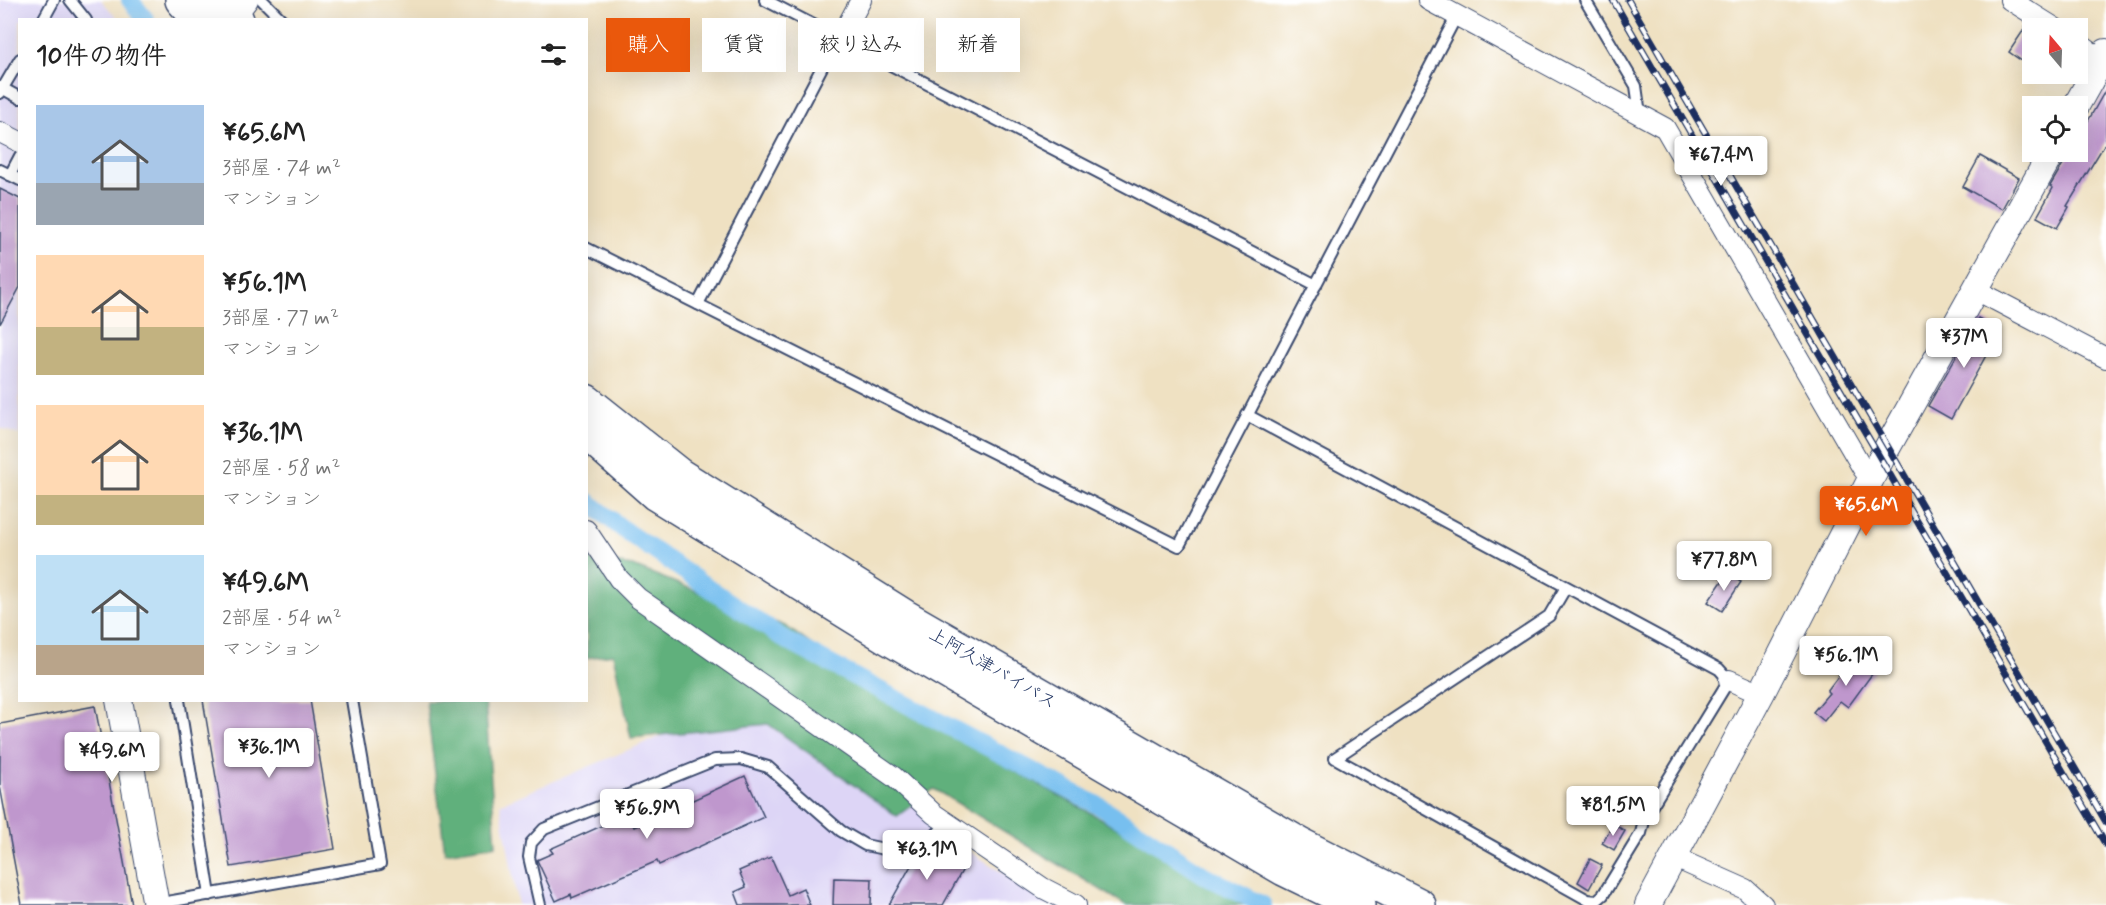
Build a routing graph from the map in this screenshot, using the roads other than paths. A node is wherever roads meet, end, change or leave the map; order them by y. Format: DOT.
graph roads {
  1 [pos="54,0"];
  2 [pos="70,0"];
  3 [pos="182,0"];
  4 [pos="765,0"];
  5 [pos="861,0"];
  6 [pos="1428,0"];
  7 [pos="1586,0"];
  8 [pos="2010,0"];
  9 [pos="239,9"];
  10 [pos="1457,15"];
  11 [pos="44,18"];
  12 [pos="84,18"];
  13 [pos="198,18"];
  14 [pos="274,18"];
  15 [pos="800,18"];
  16 [pos="851,18"];
  17 [pos="2039,18"];
  18 [pos="2088,48"];
  19 [pos="2104,56"];
  20 [pos="18,62"];
  21 [pos="819,72"];
  22 [pos="904,72"];
  23 [pos="1,90"];
  24 [pos="2082,96"];
  25 [pos="18,97"];
  26 [pos="1640,115"];
  27 [pos="0,132"];
  28 [pos="18,141"];
  29 [pos="18,160"];
  30 [pos="2046,162"];
  31 [pos="10,175"];
  32 [pos="588,249"];
  33 [pos="1316,285"];
  34 [pos="1976,290"];
  35 [pos="698,304"];
  36 [pos="2106,358"];
  37 [pos="588,403"];
  38 [pos="1247,415"];
  39 [pos="588,434"];
  40 [pos="1871,480"];
  41 [pos="588,533"];
  42 [pos="1566,587"];
  43 [pos="1729,680"];
  44 [pos="1761,694"];
  45 [pos="119,702"];
  46 [pos="179,702"];
  47 [pos="352,702"];
  48 [pos="948,823"];
  49 [pos="1673,857"];
  50 [pos="210,895"];
  51 [pos="156,905"];
  52 [pos="540,905"];
  53 [pos="1076,905"];
  54 [pos="1358,905"];
  55 [pos="1419,905"];
  56 [pos="1648,905"];
  57 [pos="1763,905"];
  1 -- 11 [label="lane"];
  2 -- 12 [label="lane"];
  3 -- 13 [label="highway"];
  4 -- 15 [label="lane"];
  5 -- 16 [label="street"];
  6 -- 10 [label="street"];
  7 -- 26 [label="lane"];
  8 -- 17 [label="street"];
  9 -- 14 [label="lane"];
  10 -- 26 [label="street"];
  10 -- 33 [label="lane"];
  18 -- 19 [label="street"];
  19 -- 24 [label="street"];
  20 -- 23 [label="lane"];
  21 -- 35 [label="lane"];
  22 -- 33 [label="lane"];
  23 -- 25 [label="lane"];
  26 -- 40 [label="street"];
  27 -- 28 [label="street"];
  29 -- 31 [label="lane"];
  30 -- 34 [label="street"];
  32 -- 35 [label="lane"];
  33 -- 38 [label="lane"];
  34 -- 36 [label="street"];
  34 -- 40 [label="street"];
  35 -- 38 [label="lane"];
  37 -- 55 [label="highway, 上阿久津バイパス"];
  38 -- 42 [label="lane"];
  39 -- 54 [label="highway, 上阿久津バイパス"];
  40 -- 44 [label="street"];
  41 -- 48 [label="street"];
  42 -- 43 [label="lane"];
  42 -- 43 [label="lane"];
  43 -- 44 [label="street"];
  44 -- 49 [label="street"];
  45 -- 51 [label="street"];
  46 -- 50 [label="lane"];
  47 -- 50 [label="lane"];
  48 -- 52 [label="lane"];
  48 -- 53 [label="street"];
  49 -- 56 [label="street"];
  49 -- 57 [label="street"];
  50 -- 51 [label="lane"];
}
